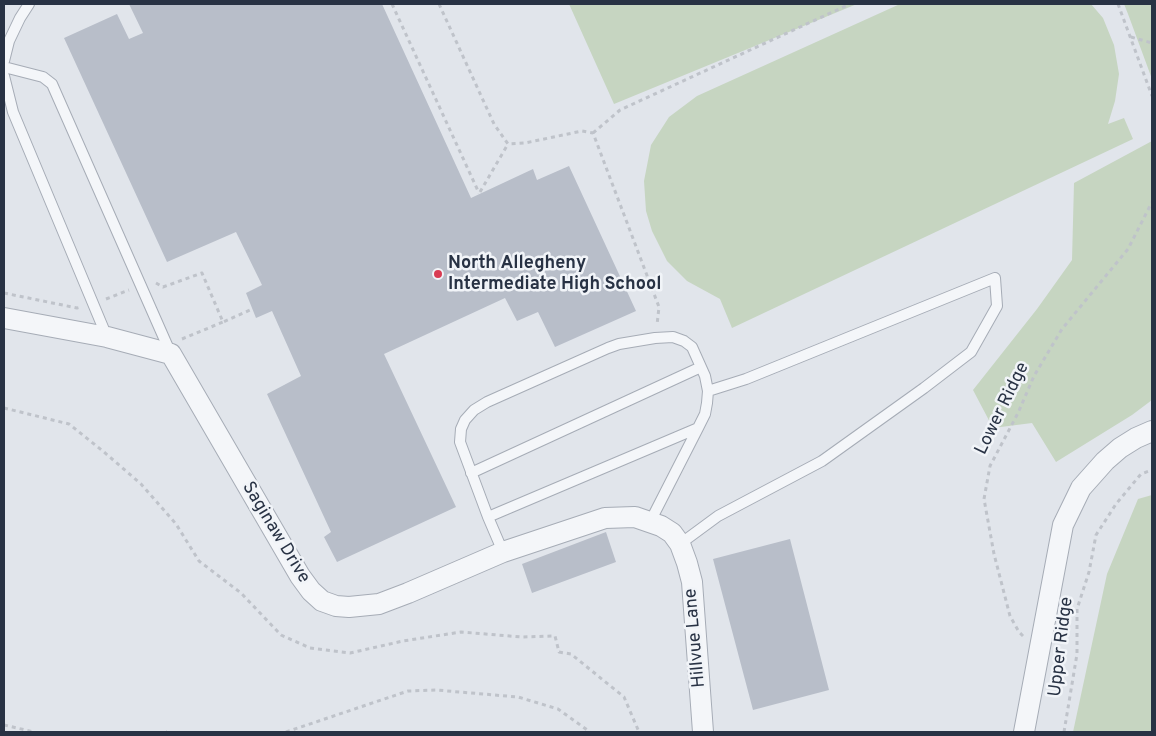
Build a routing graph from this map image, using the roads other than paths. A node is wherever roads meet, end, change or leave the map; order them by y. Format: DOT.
graph roads {
  1 [pos="29,4"];
  2 [pos="4,61"];
  3 [pos="4,67"];
  4 [pos="4,76"];
  5 [pos="4,318"];
  6 [pos="108,337"];
  7 [pos="169,349"];
  8 [pos="701,367"];
  9 [pos="708,391"];
  10 [pos="698,428"];
  11 [pos="1152,431"];
  12 [pos="471,473"];
  13 [pos="488,517"];
  14 [pos="650,522"];
  15 [pos="680,544"];
  16 [pos="504,552"];
  17 [pos="703,732"];
  18 [pos="1024,732"];
  1 -- 2 [label="lane"];
  3 -- 7 [label="lane"];
  4 -- 6 [label="lane"];
  5 -- 6 [label="street"];
  6 -- 7 [label="street"];
  7 -- 16 [label="street, Saginaw Drive"];
  8 -- 9 [label="lane"];
  8 -- 12 [label="lane"];
  8 -- 12 [label="lane"];
  9 -- 10 [label="lane"];
  9 -- 15 [label="lane"];
  10 -- 13 [label="lane"];
  10 -- 14 [label="lane"];
  11 -- 18 [label="street"];
  12 -- 13 [label="lane"];
  13 -- 16 [label="lane"];
  14 -- 15 [label="street, Saginaw Drive"];
  14 -- 16 [label="street, Saginaw Drive"];
  15 -- 17 [label="street, Hillvue Lane"];
}
